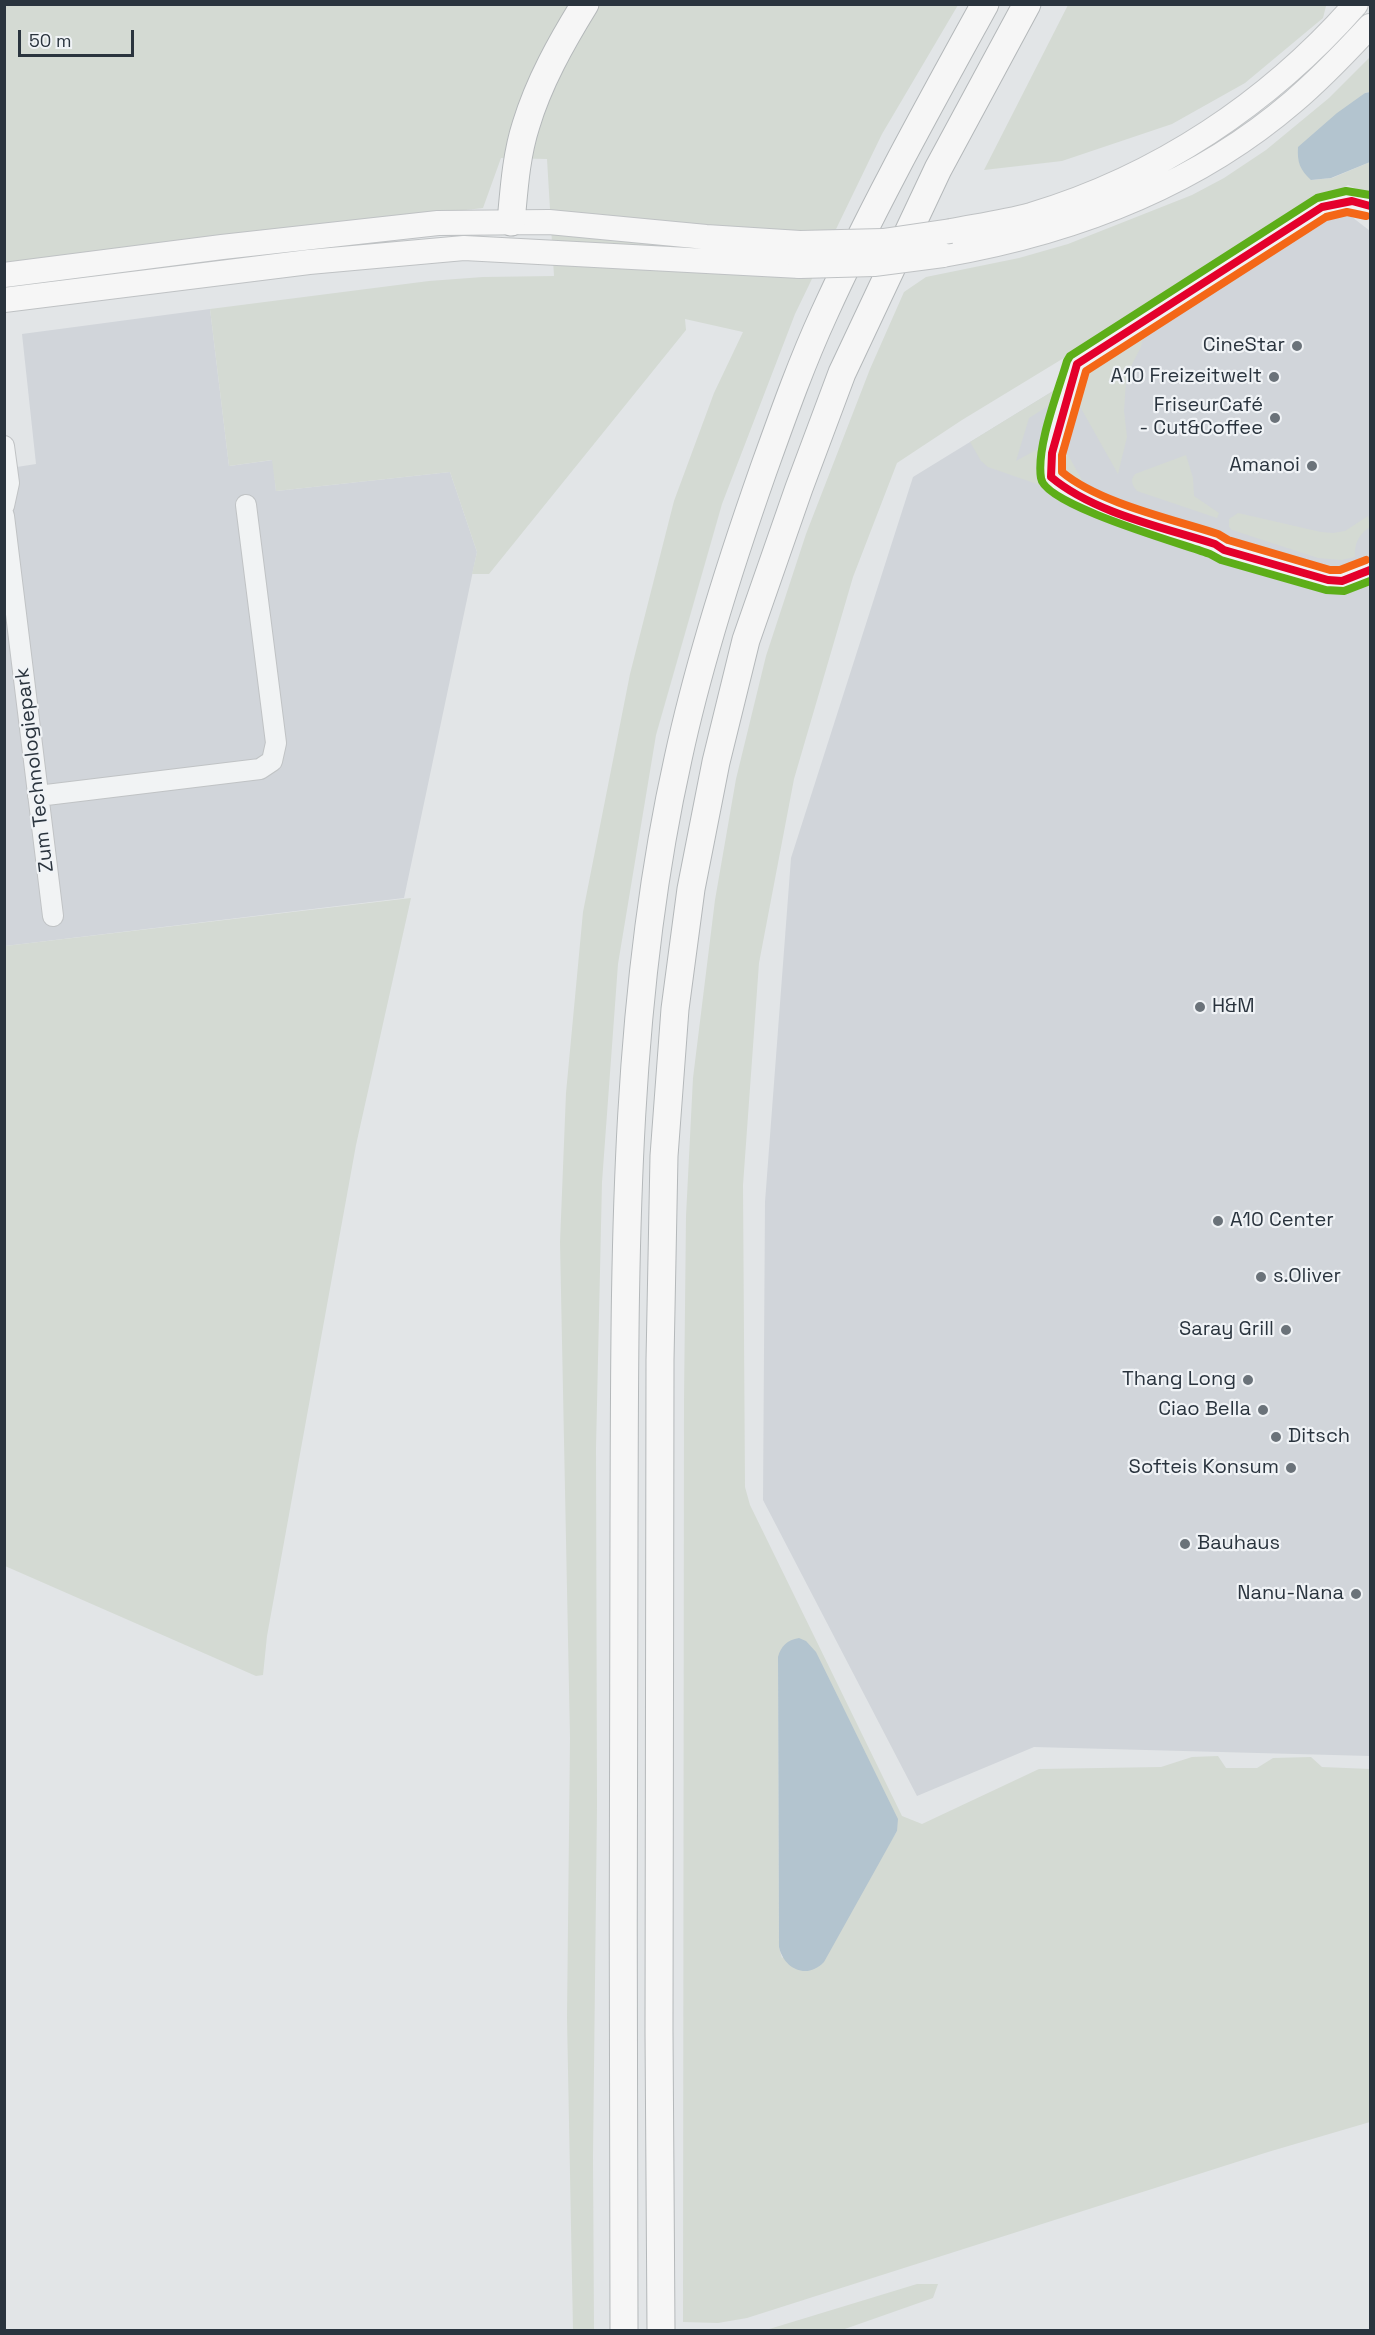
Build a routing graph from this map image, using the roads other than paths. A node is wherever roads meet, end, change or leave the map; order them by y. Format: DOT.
graph roads {
  1 [pos="585,4"];
  2 [pos="975,4"];
  3 [pos="985,4"];
  4 [pos="1027,4"];
  5 [pos="1356,4"];
  6 [pos="1371,26"];
  7 [pos="967,37"];
  8 [pos="1371,206"];
  9 [pos="511,222"];
  10 [pos="510,249"];
  11 [pos="800,255"];
  12 [pos="4,275"];
  13 [pos="4,300"];
  14 [pos="4,446"];
  15 [pos="246,505"];
  16 [pos="4,506"];
  17 [pos="4,516"];
  18 [pos="1371,570"];
  19 [pos="38,796"];
  20 [pos="53,916"];
  21 [pos="624,2331"];
  22 [pos="661,2331"];
  1 -- 9 [label="highway"];
  2 -- 7 [label="highway"];
  3 -- 7 [label="highway"];
  4 -- 22 [label="highway"];
  5 -- 11 [label="main road, bridge"];
  6 -- 11 [label="main road, bridge"];
  7 -- 21 [label="highway"];
  8 -- 18 [label="street"];
  9 -- 10 [label="main road"];
  9 -- 11 [label="main road"];
  9 -- 12 [label="main road"];
  10 -- 11 [label="main road"];
  10 -- 13 [label="main road"];
  14 -- 16 [label="street"];
  15 -- 19 [label="street"];
  17 -- 19 [label="street, Zum Technologiepark"];
  19 -- 20 [label="street, Zum Technologiepark"];
}
